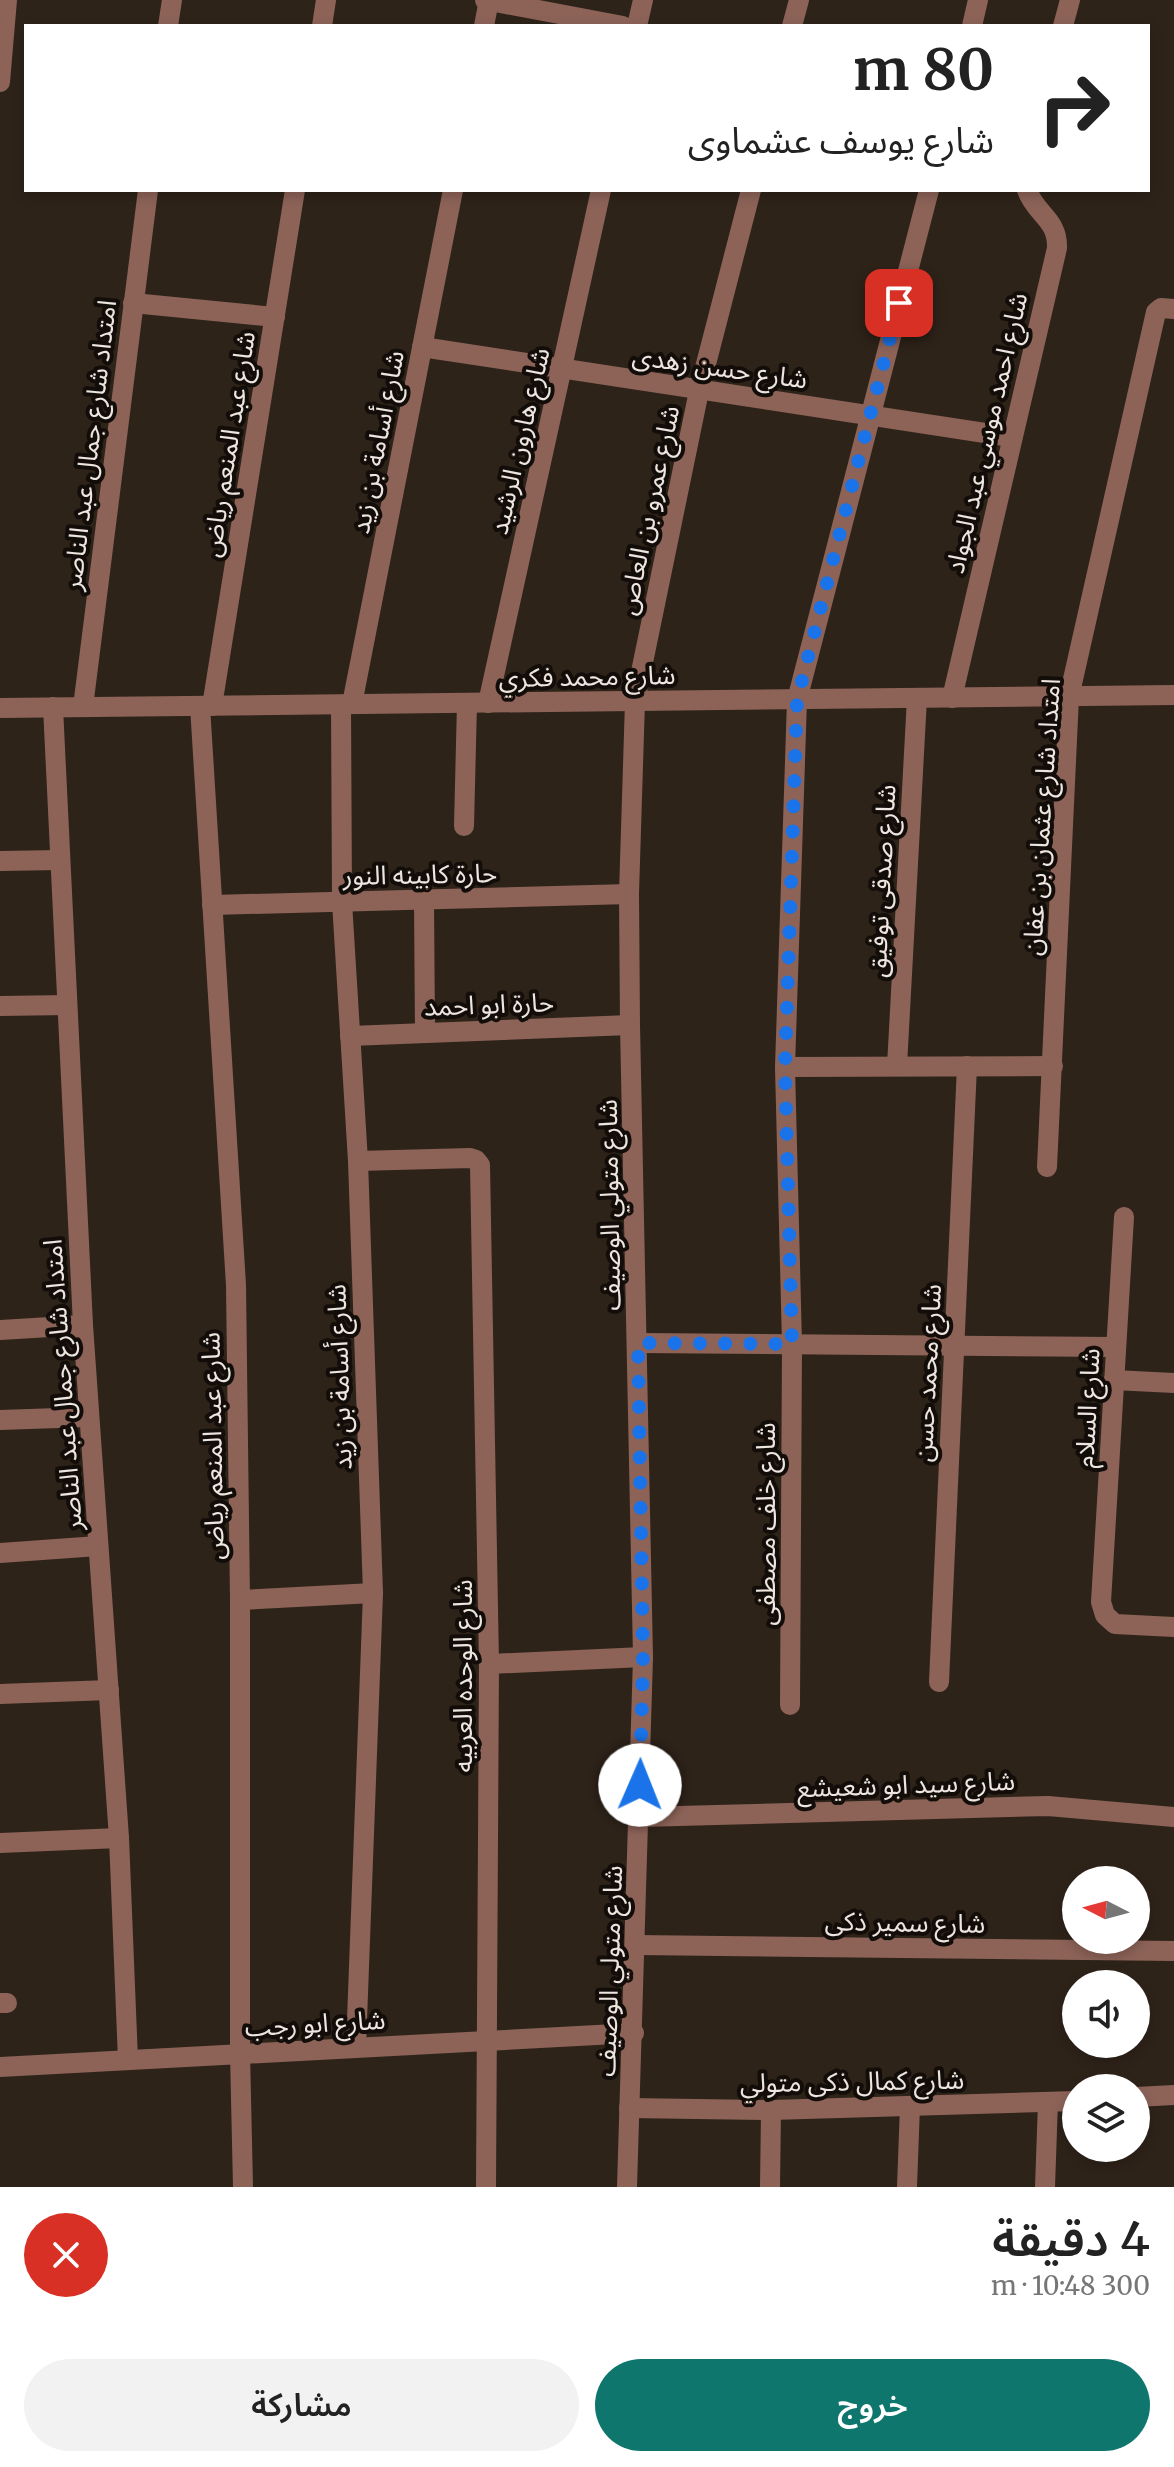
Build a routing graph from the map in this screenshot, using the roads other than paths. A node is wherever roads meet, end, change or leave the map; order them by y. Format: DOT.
graph roads {
  1 [pos="7,0"];
  2 [pos="172,0"];
  3 [pos="326,0"];
  4 [pos="488,0"];
  5 [pos="643,0"];
  6 [pos="799,0"];
  7 [pos="978,0"];
  8 [pos="1070,0"];
  9 [pos="168,24"];
  10 [pos="322,24"];
  11 [pos="484,24"];
  12 [pos="613,24"];
  13 [pos="637,24"];
  14 [pos="793,24"];
  15 [pos="972,24"];
  16 [pos="1064,24"];
  17 [pos="0,82"];
  18 [pos="148,192"];
  19 [pos="295,192"];
  20 [pos="453,192"];
  21 [pos="601,192"];
  22 [pos="750,192"];
  23 [pos="928,192"];
  24 [pos="1028,192"];
  25 [pos="133,303"];
  26 [pos="1174,306"];
  27 [pos="275,317"];
  28 [pos="422,347"];
  29 [pos="562,370"];
  30 [pos="699,391"];
  31 [pos="869,415"];
  32 [pos="1011,437"];
  33 [pos="1174,695"];
  34 [pos="1069,697"];
  35 [pos="917,698"];
  36 [pos="952,698"];
  37 [pos="797,700"];
  38 [pos="635,701"];
  39 [pos="478,703"];
  40 [pos="346,704"];
  41 [pos="206,706"];
  42 [pos="53,707"];
  43 [pos="83,707"];
  44 [pos="0,708"];
  45 [pos="464,826"];
  46 [pos="60,860"];
  47 [pos="0,861"];
  48 [pos="629,894"];
  49 [pos="424,900"];
  50 [pos="342,902"];
  51 [pos="212,905"];
  52 [pos="67,1005"];
  53 [pos="0,1006"];
  54 [pos="630,1025"];
  55 [pos="425,1033"];
  56 [pos="350,1036"];
  57 [pos="897,1066"];
  58 [pos="967,1066"];
  59 [pos="1053,1066"];
  60 [pos="785,1067"];
  61 [pos="358,1161"];
  62 [pos="1047,1167"];
  63 [pos="1124,1217"];
  64 [pos="83,1325"];
  65 [pos="0,1330"];
  66 [pos="638,1343"];
  67 [pos="792,1344"];
  68 [pos="954,1345"];
  69 [pos="1116,1347"];
  70 [pos="1114,1380"];
  71 [pos="1174,1383"];
  72 [pos="88,1417"];
  73 [pos="0,1420"];
  74 [pos="98,1546"];
  75 [pos="0,1553"];
  76 [pos="373,1593"];
  77 [pos="240,1600"];
  78 [pos="1174,1627"];
  79 [pos="643,1657"];
  80 [pos="489,1664"];
  81 [pos="939,1682"];
  82 [pos="109,1690"];
  83 [pos="0,1694"];
  84 [pos="790,1705"];
  85 [pos="640,1817"];
  86 [pos="1174,1817"];
  87 [pos="119,1838"];
  88 [pos="0,1843"];
  89 [pos="636,1945"];
  90 [pos="1174,1951"];
  91 [pos="634,2033"];
  92 [pos="488,2041"];
  93 [pos="356,2047"];
  94 [pos="240,2053"];
  95 [pos="128,2060"];
  96 [pos="0,2067"];
  97 [pos="1174,2095"];
  98 [pos="1150,2096"];
  99 [pos="1048,2102"];
  100 [pos="1062,2102"];
  101 [pos="910,2106"];
  102 [pos="629,2108"];
  103 [pos="771,2110"];
  104 [pos="243,2187"];
  105 [pos="486,2187"];
  106 [pos="627,2187"];
  107 [pos="770,2187"];
  108 [pos="907,2187"];
  109 [pos="1045,2187"];
  1 -- 17 [label="street"];
  2 -- 9 [label="street"];
  3 -- 10 [label="street"];
  4 -- 11 [label="street"];
  4 -- 12 [label="street"];
  5 -- 13 [label="street"];
  6 -- 14 [label="street"];
  7 -- 15 [label="street"];
  8 -- 16 [label="street"];
  18 -- 25 [label="street, امتداد شارع جمال عبد الناصر"];
  19 -- 27 [label="street, شارع عبد المنعم رياض"];
  20 -- 28 [label="street, شارع أسامة بن زيد"];
  21 -- 29 [label="street, شارع هارون الرشيد"];
  22 -- 30 [label="street, شارع عمرو بن العاص"];
  23 -- 31 [label="street, شارع خلف مصطفى"];
  24 -- 32 [label="street, شارع احمد موسي عبد الجواد"];
  25 -- 27 [label="street"];
  25 -- 43 [label="street, امتداد شارع جمال عبد الناصر"];
  26 -- 34 [label="street, امتداد شارع عثمان بن عفان"];
  27 -- 41 [label="street, شارع عبد المنعم رياض"];
  28 -- 29 [label="street, شارع حسن زهدى"];
  28 -- 40 [label="street, شارع أسامة بن زيد"];
  29 -- 30 [label="street, شارع حسن زهدى"];
  29 -- 39 [label="street, شارع هارون الرشيد"];
  30 -- 31 [label="street, شارع حسن زهدى"];
  30 -- 38 [label="street, شارع عمرو بن العاص"];
  31 -- 32 [label="street, شارع حسن زهدى"];
  31 -- 37 [label="street, شارع خلف مصطفى"];
  32 -- 36 [label="street, شارع احمد موسي عبد الجواد"];
  33 -- 34 [label="street, شارع محمد فكري"];
  34 -- 36 [label="street, شارع محمد فكري"];
  34 -- 59 [label="street, امتداد شارع عثمان بن عفان"];
  35 -- 36 [label="street, شارع محمد فكري"];
  35 -- 37 [label="street, شارع محمد فكري"];
  35 -- 57 [label="street, شارع صدقى توفيق"];
  37 -- 38 [label="street, شارع محمد فكري"];
  37 -- 60 [label="street, شارع خلف مصطفى"];
  38 -- 39 [label="street, شارع محمد فكري"];
  38 -- 48 [label="street, شارع متولي الوصيف"];
  39 -- 40 [label="street, شارع محمد فكري"];
  39 -- 45 [label="street, شارع هارون الرشيد"];
  40 -- 41 [label="street, شارع محمد فكري"];
  40 -- 50 [label="street, شارع أسامة بن زيد"];
  41 -- 43 [label="street, شارع محمد فكري"];
  41 -- 51 [label="street, شارع عبد المنعم رياض"];
  42 -- 43 [label="street, شارع محمد فكري"];
  42 -- 44 [label="street, شارع محمد فكري"];
  42 -- 46 [label="street, امتداد شارع جمال عبد الناصر"];
  46 -- 47 [label="street"];
  46 -- 52 [label="street, امتداد شارع جمال عبد الناصر"];
  48 -- 49 [label="street, حارة كابينه النور"];
  48 -- 54 [label="street, شارع متولي الوصيف"];
  49 -- 50 [label="street, حارة كابينه النور"];
  49 -- 55 [label="street"];
  50 -- 51 [label="street, حارة كابينه النور"];
  50 -- 56 [label="street, شارع أسامة بن زيد"];
  51 -- 77 [label="street, شارع عبد المنعم رياض"];
  52 -- 53 [label="street"];
  52 -- 64 [label="street, امتداد شارع جمال عبد الناصر"];
  54 -- 55 [label="street, حارة ابو احمد"];
  54 -- 66 [label="street, شارع متولي الوصيف"];
  55 -- 56 [label="street, حارة ابو احمد"];
  56 -- 61 [label="street, شارع أسامة بن زيد"];
  57 -- 58 [label="street"];
  57 -- 60 [label="street"];
  58 -- 59 [label="street"];
  58 -- 68 [label="street, شارع محمد حسن"];
  59 -- 62 [label="street, امتداد شارع عثمان بن عفان"];
  60 -- 67 [label="street, شارع خلف مصطفى"];
  61 -- 76 [label="street, شارع أسامة بن زيد"];
  61 -- 80 [label="street, شارع الوحده العربيه"];
  63 -- 69 [label="street, شارع السلام"];
  64 -- 65 [label="street"];
  64 -- 72 [label="street, امتداد شارع جمال عبد الناصر"];
  66 -- 67 [label="street"];
  66 -- 79 [label="street, شارع متولي الوصيف"];
  67 -- 68 [label="street"];
  67 -- 84 [label="street, شارع خلف مصطفى"];
  68 -- 69 [label="street"];
  68 -- 81 [label="street, شارع محمد حسن"];
  69 -- 70 [label="street, شارع السلام"];
  70 -- 71 [label="street"];
  70 -- 78 [label="street, شارع السلام"];
  72 -- 73 [label="street"];
  72 -- 74 [label="street, امتداد شارع جمال عبد الناصر"];
  74 -- 75 [label="street"];
  74 -- 82 [label="street, امتداد شارع جمال عبد الناصر"];
  76 -- 77 [label="street"];
  76 -- 93 [label="street, شارع أسامة بن زيد"];
  77 -- 94 [label="street, شارع عبد المنعم رياض"];
  79 -- 80 [label="street"];
  79 -- 85 [label="street, شارع متولي الوصيف"];
  80 -- 92 [label="street, شارع الوحده العربيه"];
  82 -- 83 [label="street"];
  82 -- 87 [label="street, امتداد شارع جمال عبد الناصر"];
  85 -- 86 [label="street, شارع سيد ابو شعيشع"];
  85 -- 89 [label="street, شارع متولي الوصيف"];
  87 -- 88 [label="street"];
  87 -- 95 [label="street, امتداد شارع جمال عبد الناصر"];
  89 -- 90 [label="street, شارع سمير ذكى"];
  89 -- 91 [label="street, شارع متولي الوصيف"];
  91 -- 92 [label="street, شارع ابو رجب"];
  91 -- 102 [label="street, شارع متولي الوصيف"];
  92 -- 93 [label="street, شارع ابو رجب"];
  92 -- 105 [label="street, شارع الوحده العربيه"];
  93 -- 94 [label="street, شارع ابو رجب"];
  94 -- 95 [label="street, شارع ابو رجب"];
  94 -- 104 [label="street, شارع عبد المنعم رياض"];
  95 -- 96 [label="street, شارع ابو رجب"];
  97 -- 98 [label="street"];
  99 -- 100 [label="street, شارع كمال ذكى متولي"];
  99 -- 101 [label="street, شارع كمال ذكى متولي"];
  99 -- 109 [label="street"];
  101 -- 103 [label="street, شارع كمال ذكى متولي"];
  101 -- 108 [label="street"];
  102 -- 103 [label="street, شارع كمال ذكى متولي"];
  102 -- 106 [label="street, شارع متولي الوصيف"];
  103 -- 107 [label="street"];
}
